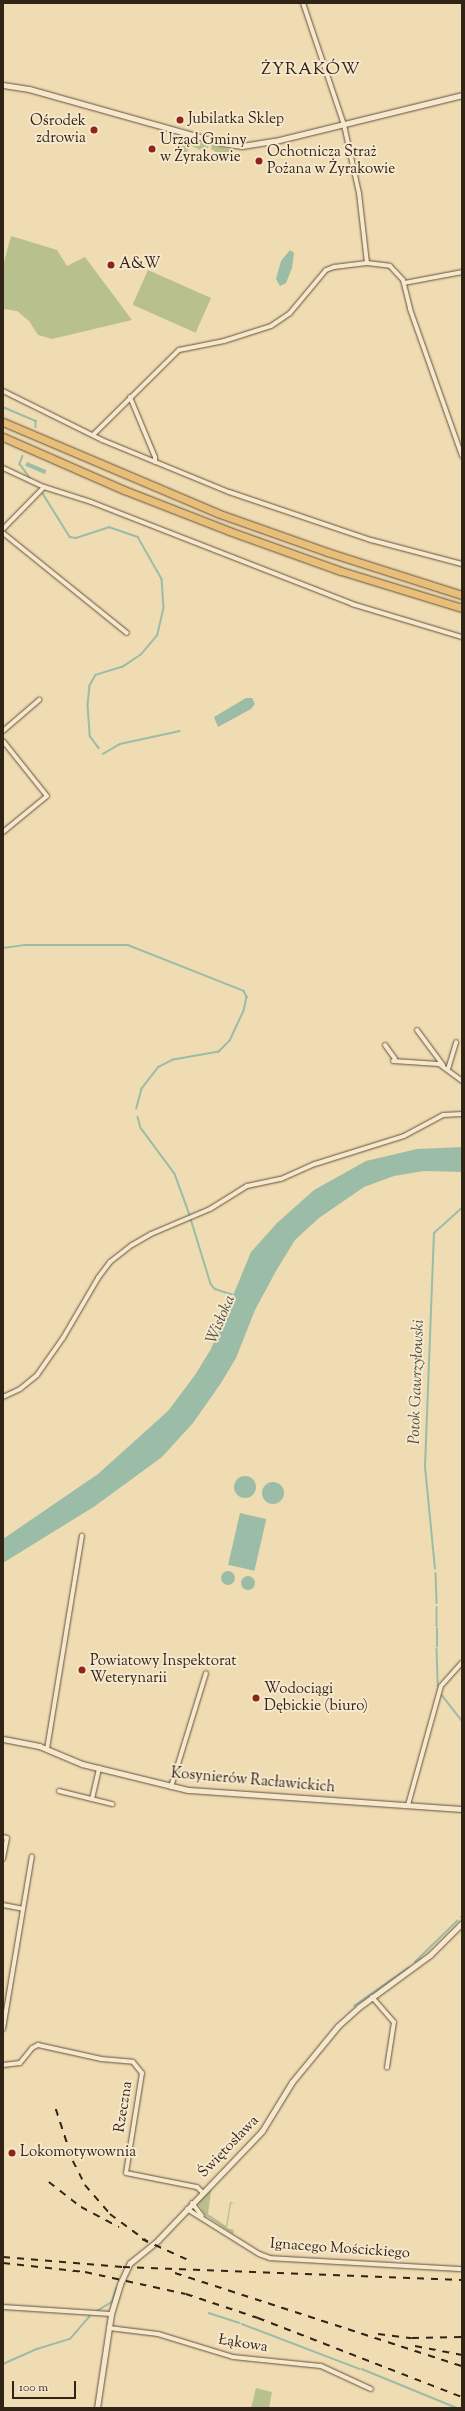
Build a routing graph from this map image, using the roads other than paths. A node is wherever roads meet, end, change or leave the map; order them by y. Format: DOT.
graph roads {
  1 [pos="303,3"];
  2 [pos="3,85"];
  3 [pos="462,95"];
  4 [pos="344,125"];
  5 [pos="367,263"];
  6 [pos="462,272"];
  7 [pos="404,283"];
  8 [pos="3,391"];
  9 [pos="130,397"];
  10 [pos="3,422"];
  11 [pos="93,435"];
  12 [pos="3,437"];
  13 [pos="462,456"];
  14 [pos="155,462"];
  15 [pos="3,468"];
  16 [pos="44,487"];
  17 [pos="3,530"];
  18 [pos="3,533"];
  19 [pos="462,564"];
  20 [pos="462,595"];
  21 [pos="462,608"];
  22 [pos="127,633"];
  23 [pos="462,637"];
  24 [pos="39,700"];
  25 [pos="3,731"];
  26 [pos="3,741"];
  27 [pos="3,832"];
  28 [pos="417,1030"];
  29 [pos="456,1042"];
  30 [pos="385,1046"];
  31 [pos="444,1066"];
  32 [pos="448,1069"];
  33 [pos="462,1081"];
  34 [pos="462,1114"];
  35 [pos="3,1397"];
  36 [pos="82,1536"];
  37 [pos="462,1663"];
  38 [pos="206,1673"];
  39 [pos="3,1739"];
  40 [pos="47,1749"];
  41 [pos="99,1768"];
  42 [pos="171,1787"];
  43 [pos="59,1792"];
  44 [pos="92,1799"];
  45 [pos="112,1804"];
  46 [pos="408,1806"];
  47 [pos="462,1809"];
  48 [pos="3,1837"];
  49 [pos="32,1856"];
  50 [pos="3,1859"];
  51 [pos="3,1905"];
  52 [pos="23,1909"];
  53 [pos="462,1923"];
  54 [pos="372,1997"];
  55 [pos="3,2029"];
  56 [pos="3,2065"];
  57 [pos="387,2067"];
  58 [pos="202,2192"];
  59 [pos="192,2203"];
  60 [pos="187,2208"];
  61 [pos="203,2218"];
  62 [pos="462,2269"];
  63 [pos="3,2307"];
  64 [pos="111,2314"];
  65 [pos="109,2328"];
  66 [pos="371,2389"];
  67 [pos="97,2408"];
  1 -- 4 [label="street"];
  2 -- 4 [label="street"];
  3 -- 4 [label="street"];
  4 -- 5 [label="street"];
  5 -- 7 [label="street"];
  5 -- 9 [label="street"];
  6 -- 7 [label="street"];
  7 -- 13 [label="street"];
  8 -- 11 [label="street"];
  9 -- 11 [label="street"];
  9 -- 14 [label="street"];
  10 -- 20 [label="highway"];
  11 -- 14 [label="street"];
  12 -- 21 [label="highway"];
  14 -- 19 [label="street"];
  15 -- 16 [label="street"];
  16 -- 17 [label="street"];
  16 -- 23 [label="street"];
  18 -- 22 [label="street"];
  24 -- 25 [label="street"];
  26 -- 27 [label="street"];
  28 -- 31 [label="street"];
  29 -- 32 [label="street"];
  30 -- 31 [label="street"];
  31 -- 32 [label="street"];
  32 -- 33 [label="street"];
  34 -- 35 [label="street"];
  36 -- 40 [label="street"];
  37 -- 46 [label="street"];
  38 -- 42 [label="street"];
  39 -- 40 [label="street, Kosynierów Racławickich"];
  40 -- 41 [label="street, Kosynierów Racławickich"];
  41 -- 42 [label="street, Kosynierów Racławickich"];
  41 -- 44 [label="street"];
  42 -- 46 [label="street, Kosynierów Racławickich"];
  43 -- 44 [label="street"];
  44 -- 45 [label="street"];
  46 -- 47 [label="street, Kosynierów Racławickich"];
  48 -- 50 [label="street"];
  49 -- 52 [label="street"];
  51 -- 52 [label="street"];
  52 -- 55 [label="street"];
  53 -- 54 [label="street, Świętosława"];
  54 -- 57 [label="street"];
  54 -- 58 [label="street, Świętosława"];
  56 -- 58 [label="street, Rzeczna"];
  58 -- 59 [label="street, Świętosława"];
  59 -- 60 [label="street, Świętosława"];
  59 -- 61 [label="street, Ignacego Mościckiego"];
  60 -- 61 [label="street, Ignacego Mościckiego"];
  60 -- 64 [label="street, Świętosława"];
  61 -- 62 [label="street, Ignacego Mościckiego"];
  63 -- 64 [label="street"];
  64 -- 65 [label="street, Świętosława"];
  65 -- 66 [label="street, Łąkowa"];
  65 -- 67 [label="street, Świętosława"];
}
